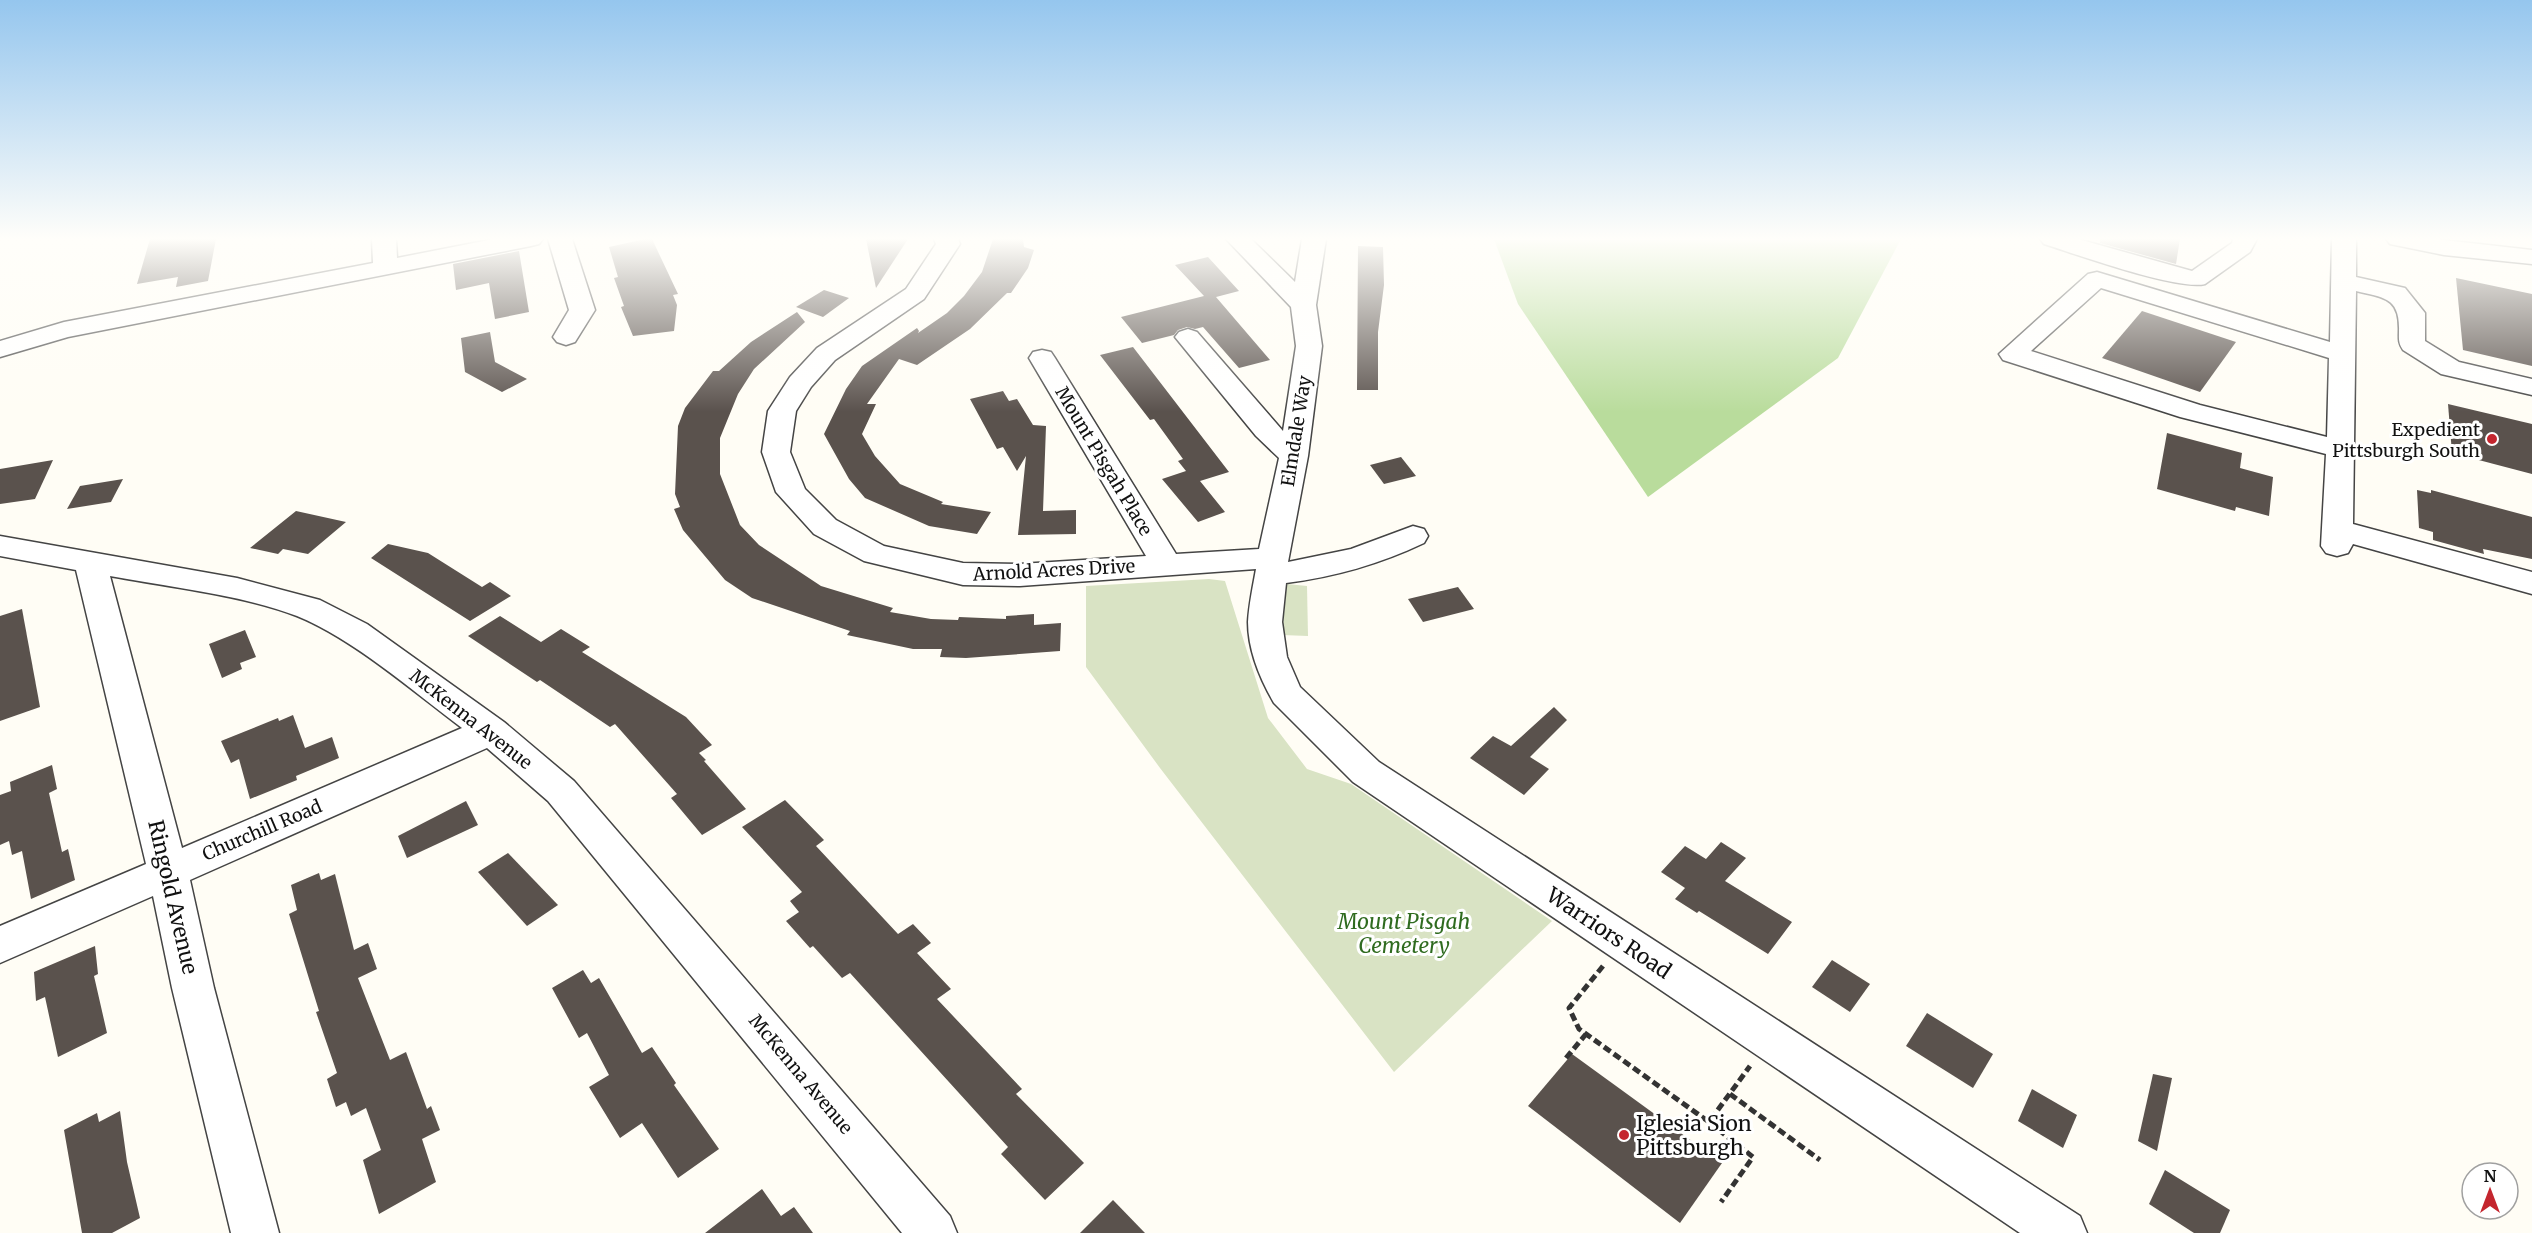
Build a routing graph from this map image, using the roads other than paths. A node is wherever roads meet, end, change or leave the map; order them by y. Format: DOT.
graph roads {
  1 [pos="234,297"];
  2 [pos="578,297"];
  3 [pos="911,297"];
  4 [pos="1295,297"];
  5 [pos="1304,297"];
  6 [pos="2077,297"];
  7 [pos="2155,297"];
  8 [pos="2342,297"];
  9 [pos="2399,297"];
  10 [pos="1303,305"];
  11 [pos="1188,337"];
  12 [pos="566,338"];
  13 [pos="0,349"];
  14 [pos="2343,354"];
  15 [pos="1042,358"];
  16 [pos="2532,387"];
  17 [pos="2341,448"];
  18 [pos="1294,456"];
  19 [pos="1413,536"];
  20 [pos="0,546"];
  21 [pos="90,561"];
  22 [pos="1166,564"];
  23 [pos="1272,566"];
  24 [pos="2532,583"];
  25 [pos="492,731"];
  26 [pos="168,871"];
  27 [pos="0,945"];
  28 [pos="255,1233"];
  29 [pos="933,1233"];
  30 [pos="2063,1233"];
  1 -- 13 [label="street"];
  2 -- 12 [label="street"];
  3 -- 22 [label="street, Arnold Acres Drive"];
  4 -- 10 [label="street"];
  5 -- 10 [label="street, Elmdale Way"];
  6 -- 17 [label="street"];
  7 -- 14 [label="street"];
  8 -- 14 [label="street"];
  9 -- 16 [label="street"];
  10 -- 18 [label="street, Elmdale Way"];
  11 -- 18 [label="street"];
  14 -- 17 [label="street"];
  15 -- 22 [label="street, Mount Pisgah Place"];
  17 -- 24 [label="street"];
  18 -- 23 [label="street, Elmdale Way"];
  19 -- 23 [label="street, Arnold Acres Drive"];
  20 -- 21 [label="street, McKenna Avenue"];
  21 -- 25 [label="street, McKenna Avenue"];
  21 -- 26 [label="street, Ringold Avenue"];
  22 -- 23 [label="street, Arnold Acres Drive"];
  23 -- 30 [label="street, Warriors Road"];
  25 -- 26 [label="street, Churchill Road"];
  25 -- 29 [label="street, McKenna Avenue"];
  26 -- 27 [label="street, Churchill Road"];
  26 -- 28 [label="street, Ringold Avenue"];
}
